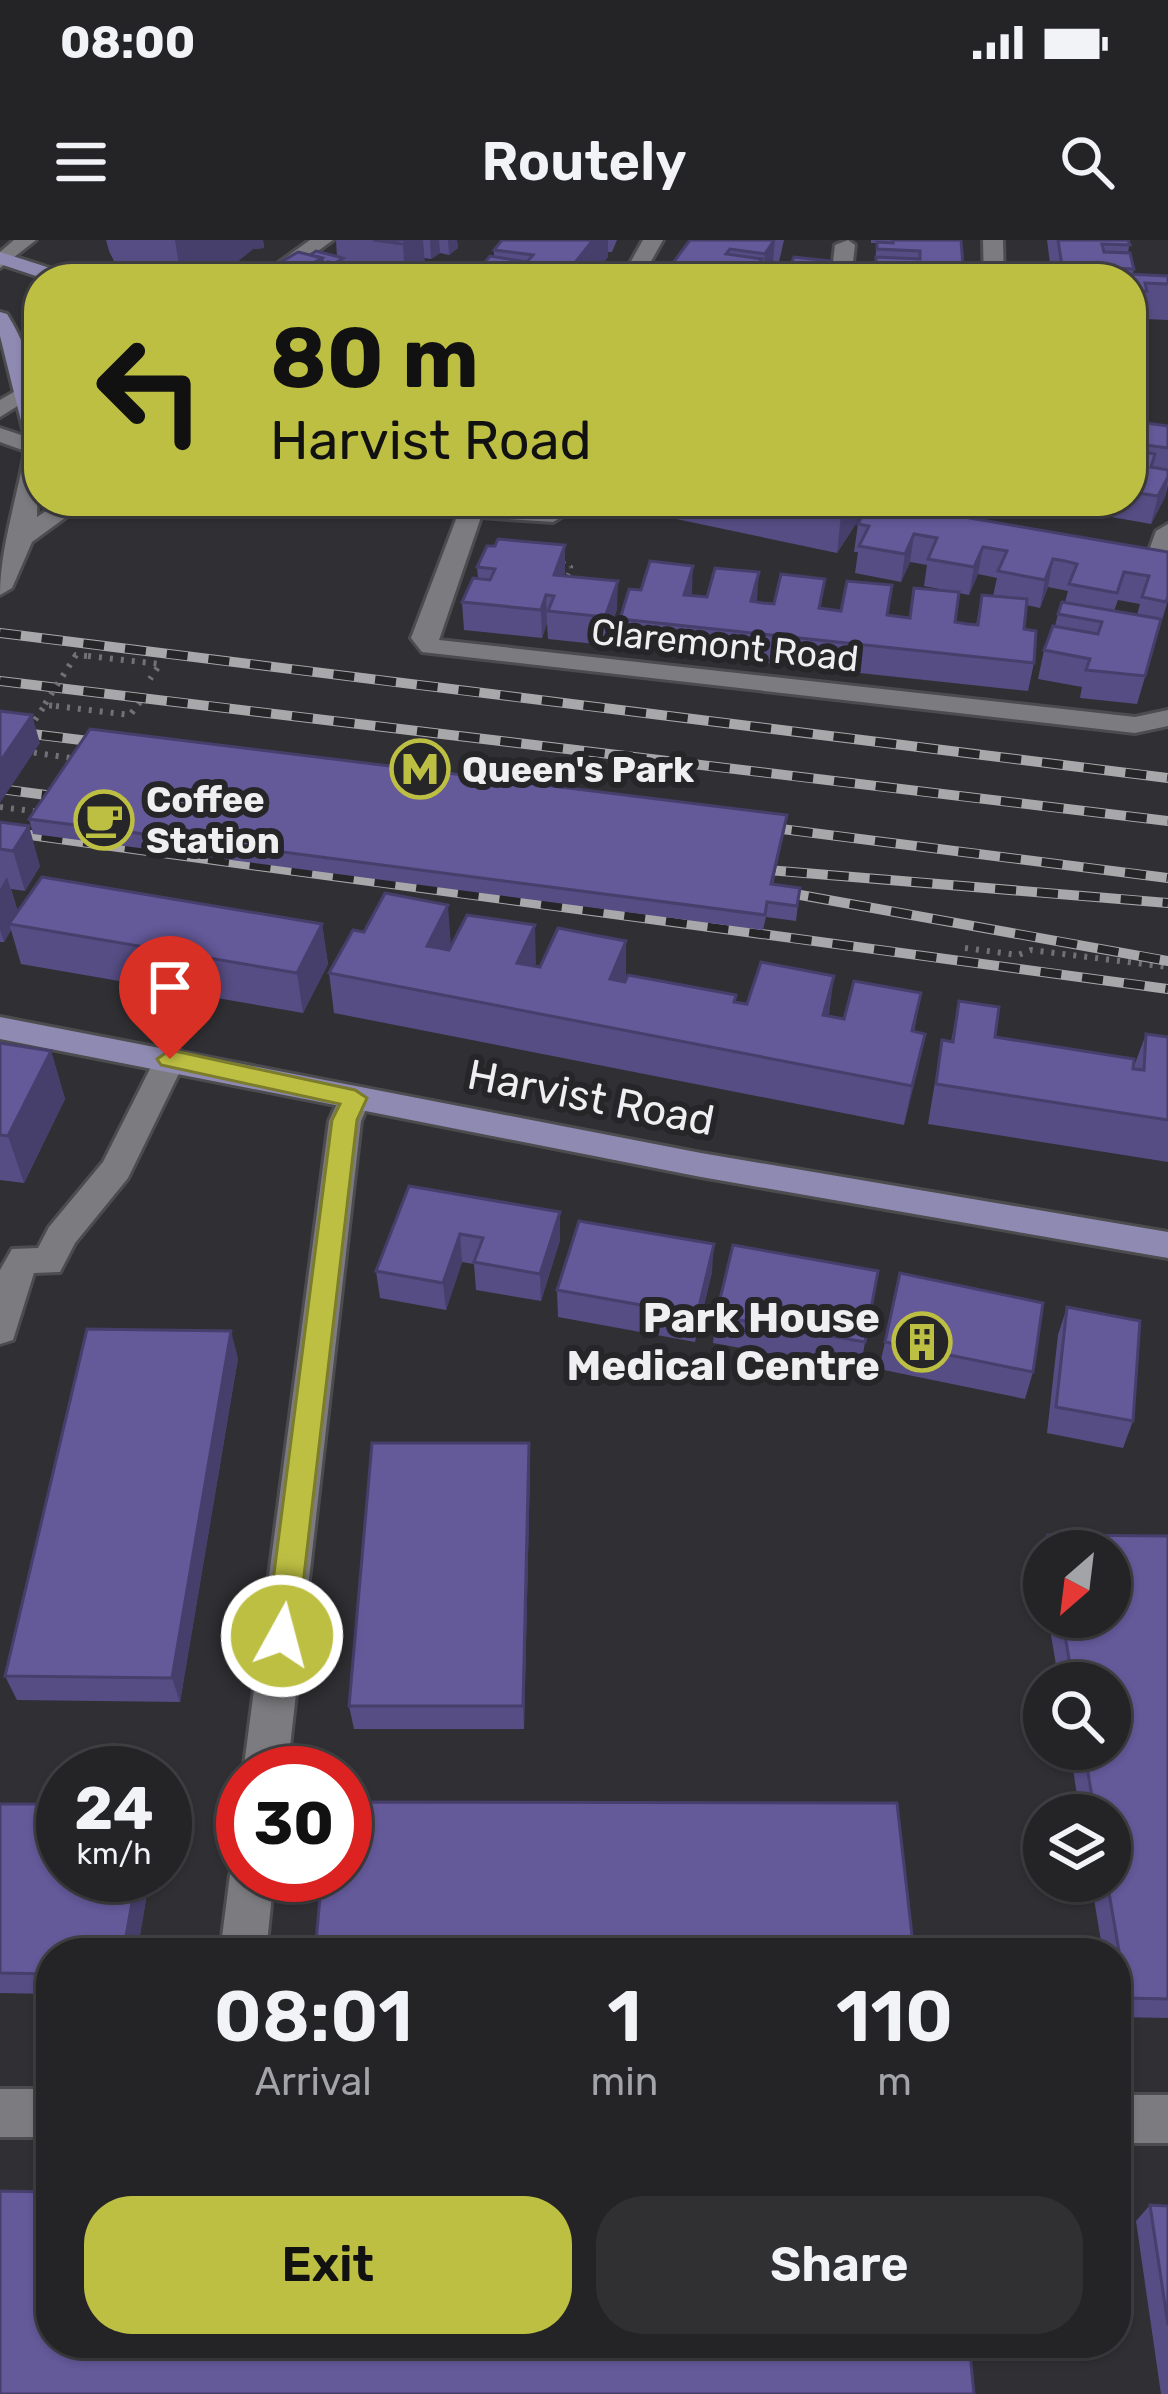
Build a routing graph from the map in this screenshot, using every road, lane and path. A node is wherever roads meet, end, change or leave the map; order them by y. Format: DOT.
graph roads {
  1 [pos="26,240"];
  2 [pos="323,240"];
  3 [pos="845,245"];
  4 [pos="1,259"];
  5 [pos="288,264"];
  6 [pos="843,264"];
  7 [pos="0,318"];
  8 [pos="24,392"];
  9 [pos="0,410"];
  10 [pos="26,516"];
  11 [pos="54,516"];
  12 [pos="470,516"];
  13 [pos="968,516"];
  14 [pos="987,521"];
  15 [pos="22,538"];
  16 [pos="0,588"];
  17 [pos="151,679"];
  18 [pos="140,701"];
  19 [pos="44,704"];
  20 [pos="1168,718"];
  21 [pos="71,758"];
  22 [pos="0,807"];
  23 [pos="41,812"];
  24 [pos="965,948"];
  25 [pos="1168,968"];
  26 [pos="0,1028"];
  27 [pos="170,1059"];
  28 [pos="355,1098"];
  29 [pos="1168,1245"];
  30 [pos="0,1330"];
  31 [pos="268,1746"];
  32 [pos="249,1902"];
  33 [pos="245,1938"];
  34 [pos="0,2113"];
  35 [pos="36,2113"];
  36 [pos="1131,2119"];
  37 [pos="1168,2119"];
  1 -- 4 [label="street"];
  2 -- 5 [label="street"];
  3 -- 6 [label="street"];
  7 -- 8 [label="main road"];
  8 -- 9 [label="street"];
  10 -- 15 [label="street"];
  11 -- 15 [label="street"];
  12 -- 20 [label="street, Claremont Road"];
  13 -- 14 [label="main road"];
  15 -- 16 [label="street"];
  17 -- 19 [label="path, bridge"];
  18 -- 19 [label="path"];
  19 -- 21 [label="path, bridge"];
  22 -- 23 [label="path"];
  24 -- 25 [label="path"];
  26 -- 27 [label="main road, Harvist Road"];
  27 -- 28 [label="main road, Harvist Road"];
  27 -- 30 [label="street"];
  28 -- 29 [label="main road, Harvist Road"];
  28 -- 31 [label="street"];
  32 -- 33 [label="street"];
  34 -- 35 [label="street"];
  36 -- 37 [label="street"];
}
